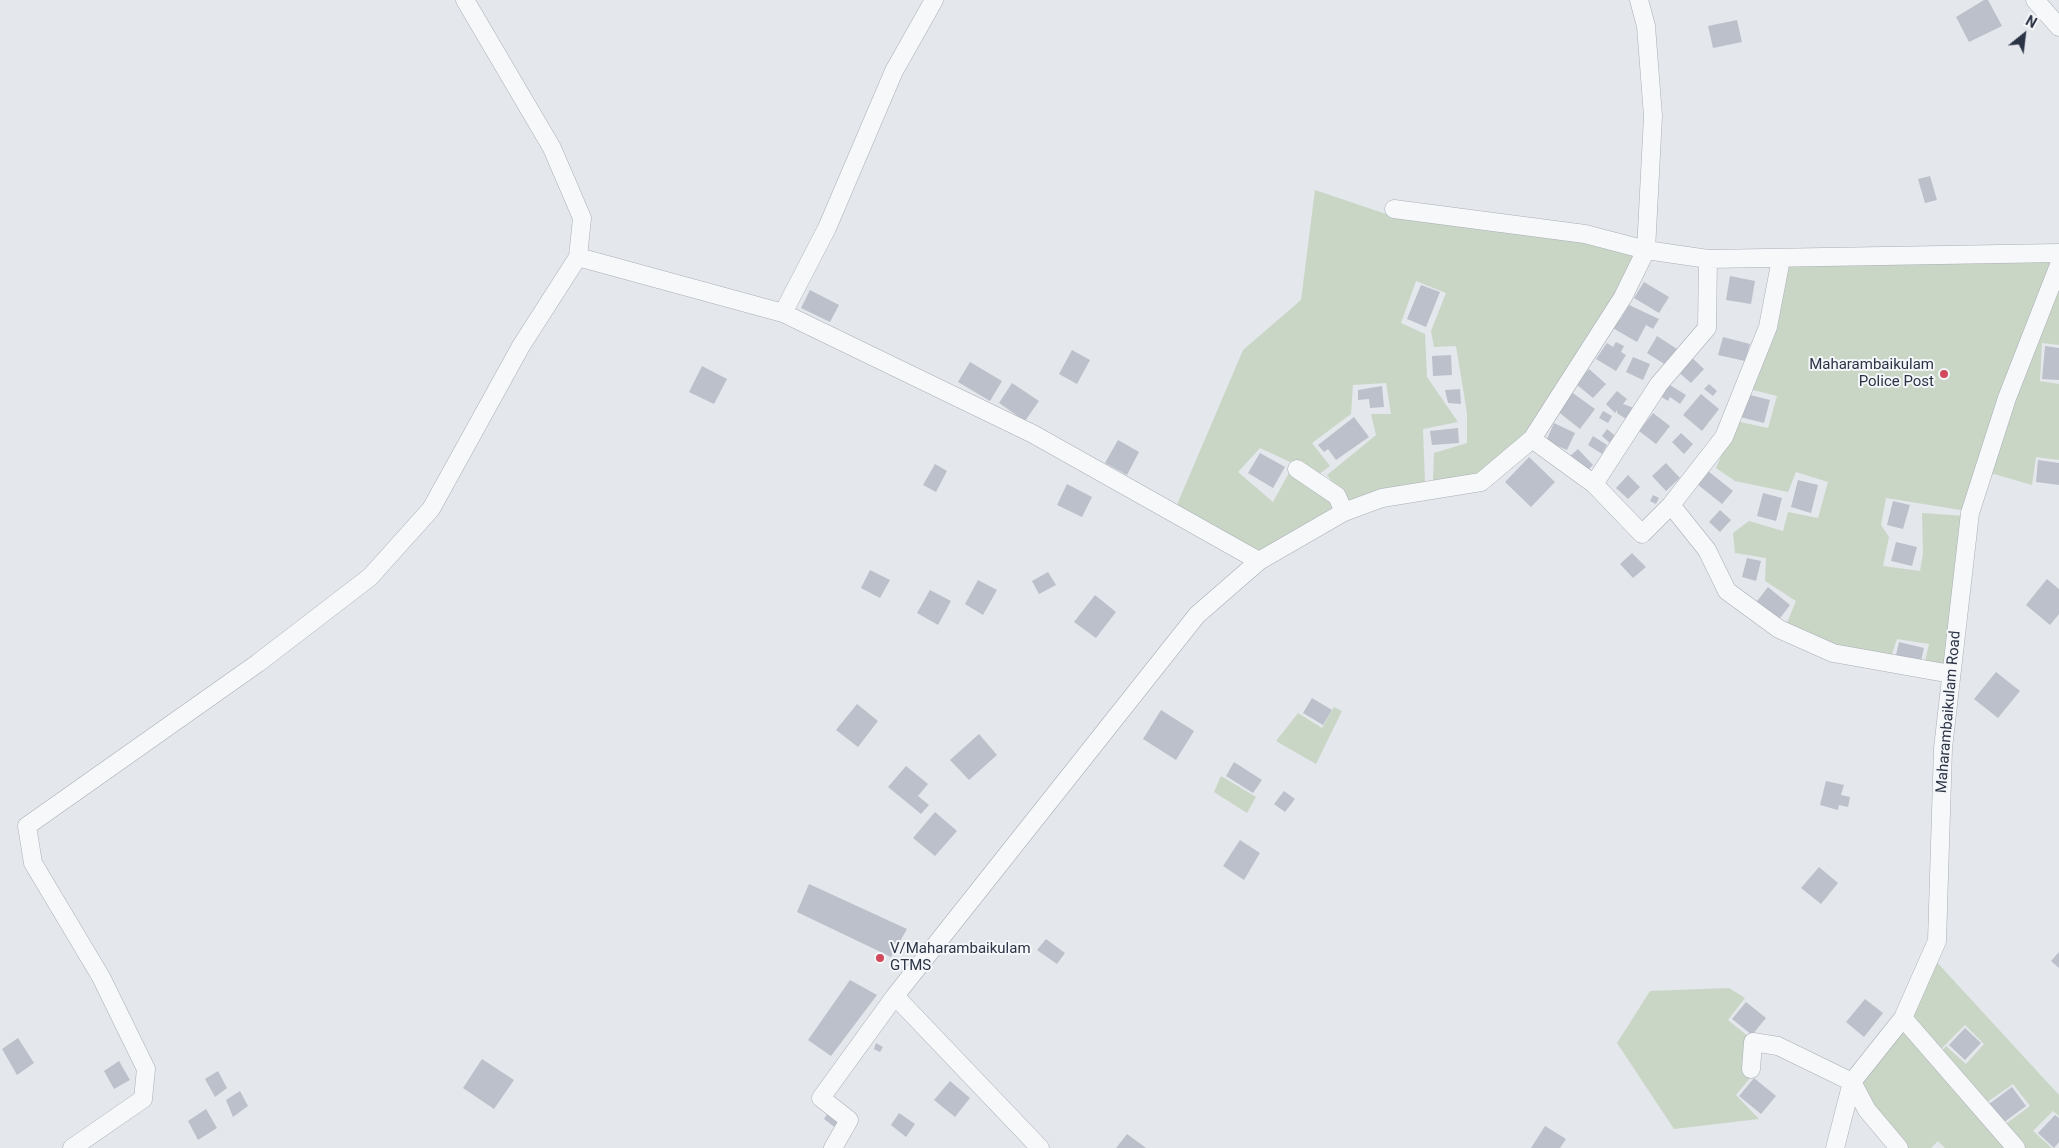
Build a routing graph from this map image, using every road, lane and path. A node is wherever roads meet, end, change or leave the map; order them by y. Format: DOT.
graph roads {
  1 [pos="465,0"];
  2 [pos="934,0"];
  3 [pos="1639,0"];
  4 [pos="2035,0"];
  5 [pos="2059,27"];
  6 [pos="1394,209"];
  7 [pos="1646,250"];
  8 [pos="2059,253"];
  9 [pos="578,257"];
  10 [pos="1708,258"];
  11 [pos="1781,259"];
  12 [pos="2059,265"];
  13 [pos="783,314"];
  14 [pos="1532,439"];
  15 [pos="1297,469"];
  16 [pos="1594,484"];
  17 [pos="1671,505"];
  18 [pos="1344,512"];
  19 [pos="1259,561"];
  20 [pos="1951,674"];
  21 [pos="895,996"];
  22 [pos="1903,1018"];
  23 [pos="1751,1069"];
  24 [pos="1852,1082"];
  25 [pos="72,1148"];
  26 [pos="833,1148"];
  27 [pos="1040,1148"];
  28 [pos="1835,1148"];
  29 [pos="1899,1148"];
  30 [pos="2016,1148"];
  1 -- 9 [label="street"];
  2 -- 13 [label="street"];
  3 -- 7 [label="street"];
  4 -- 5 [label="street"];
  6 -- 7 [label="street"];
  7 -- 10 [label="street"];
  7 -- 14 [label="street"];
  8 -- 11 [label="street"];
  9 -- 13 [label="street"];
  9 -- 25 [label="street"];
  10 -- 11 [label="street"];
  10 -- 16 [label="street"];
  11 -- 17 [label="street"];
  12 -- 20 [label="street, Maharambaikulam Road"];
  13 -- 19 [label="street"];
  14 -- 16 [label="street"];
  14 -- 18 [label="street"];
  15 -- 18 [label="street"];
  16 -- 17 [label="street"];
  17 -- 20 [label="street"];
  18 -- 19 [label="street"];
  19 -- 21 [label="street"];
  20 -- 22 [label="street, Maharambaikulam Road"];
  21 -- 26 [label="street"];
  21 -- 27 [label="street"];
  22 -- 24 [label="street, Maharambaikulam Road"];
  22 -- 30 [label="street"];
  23 -- 24 [label="street"];
  24 -- 28 [label="street, Maharambaikulam Road"];
  24 -- 29 [label="street"];
}
